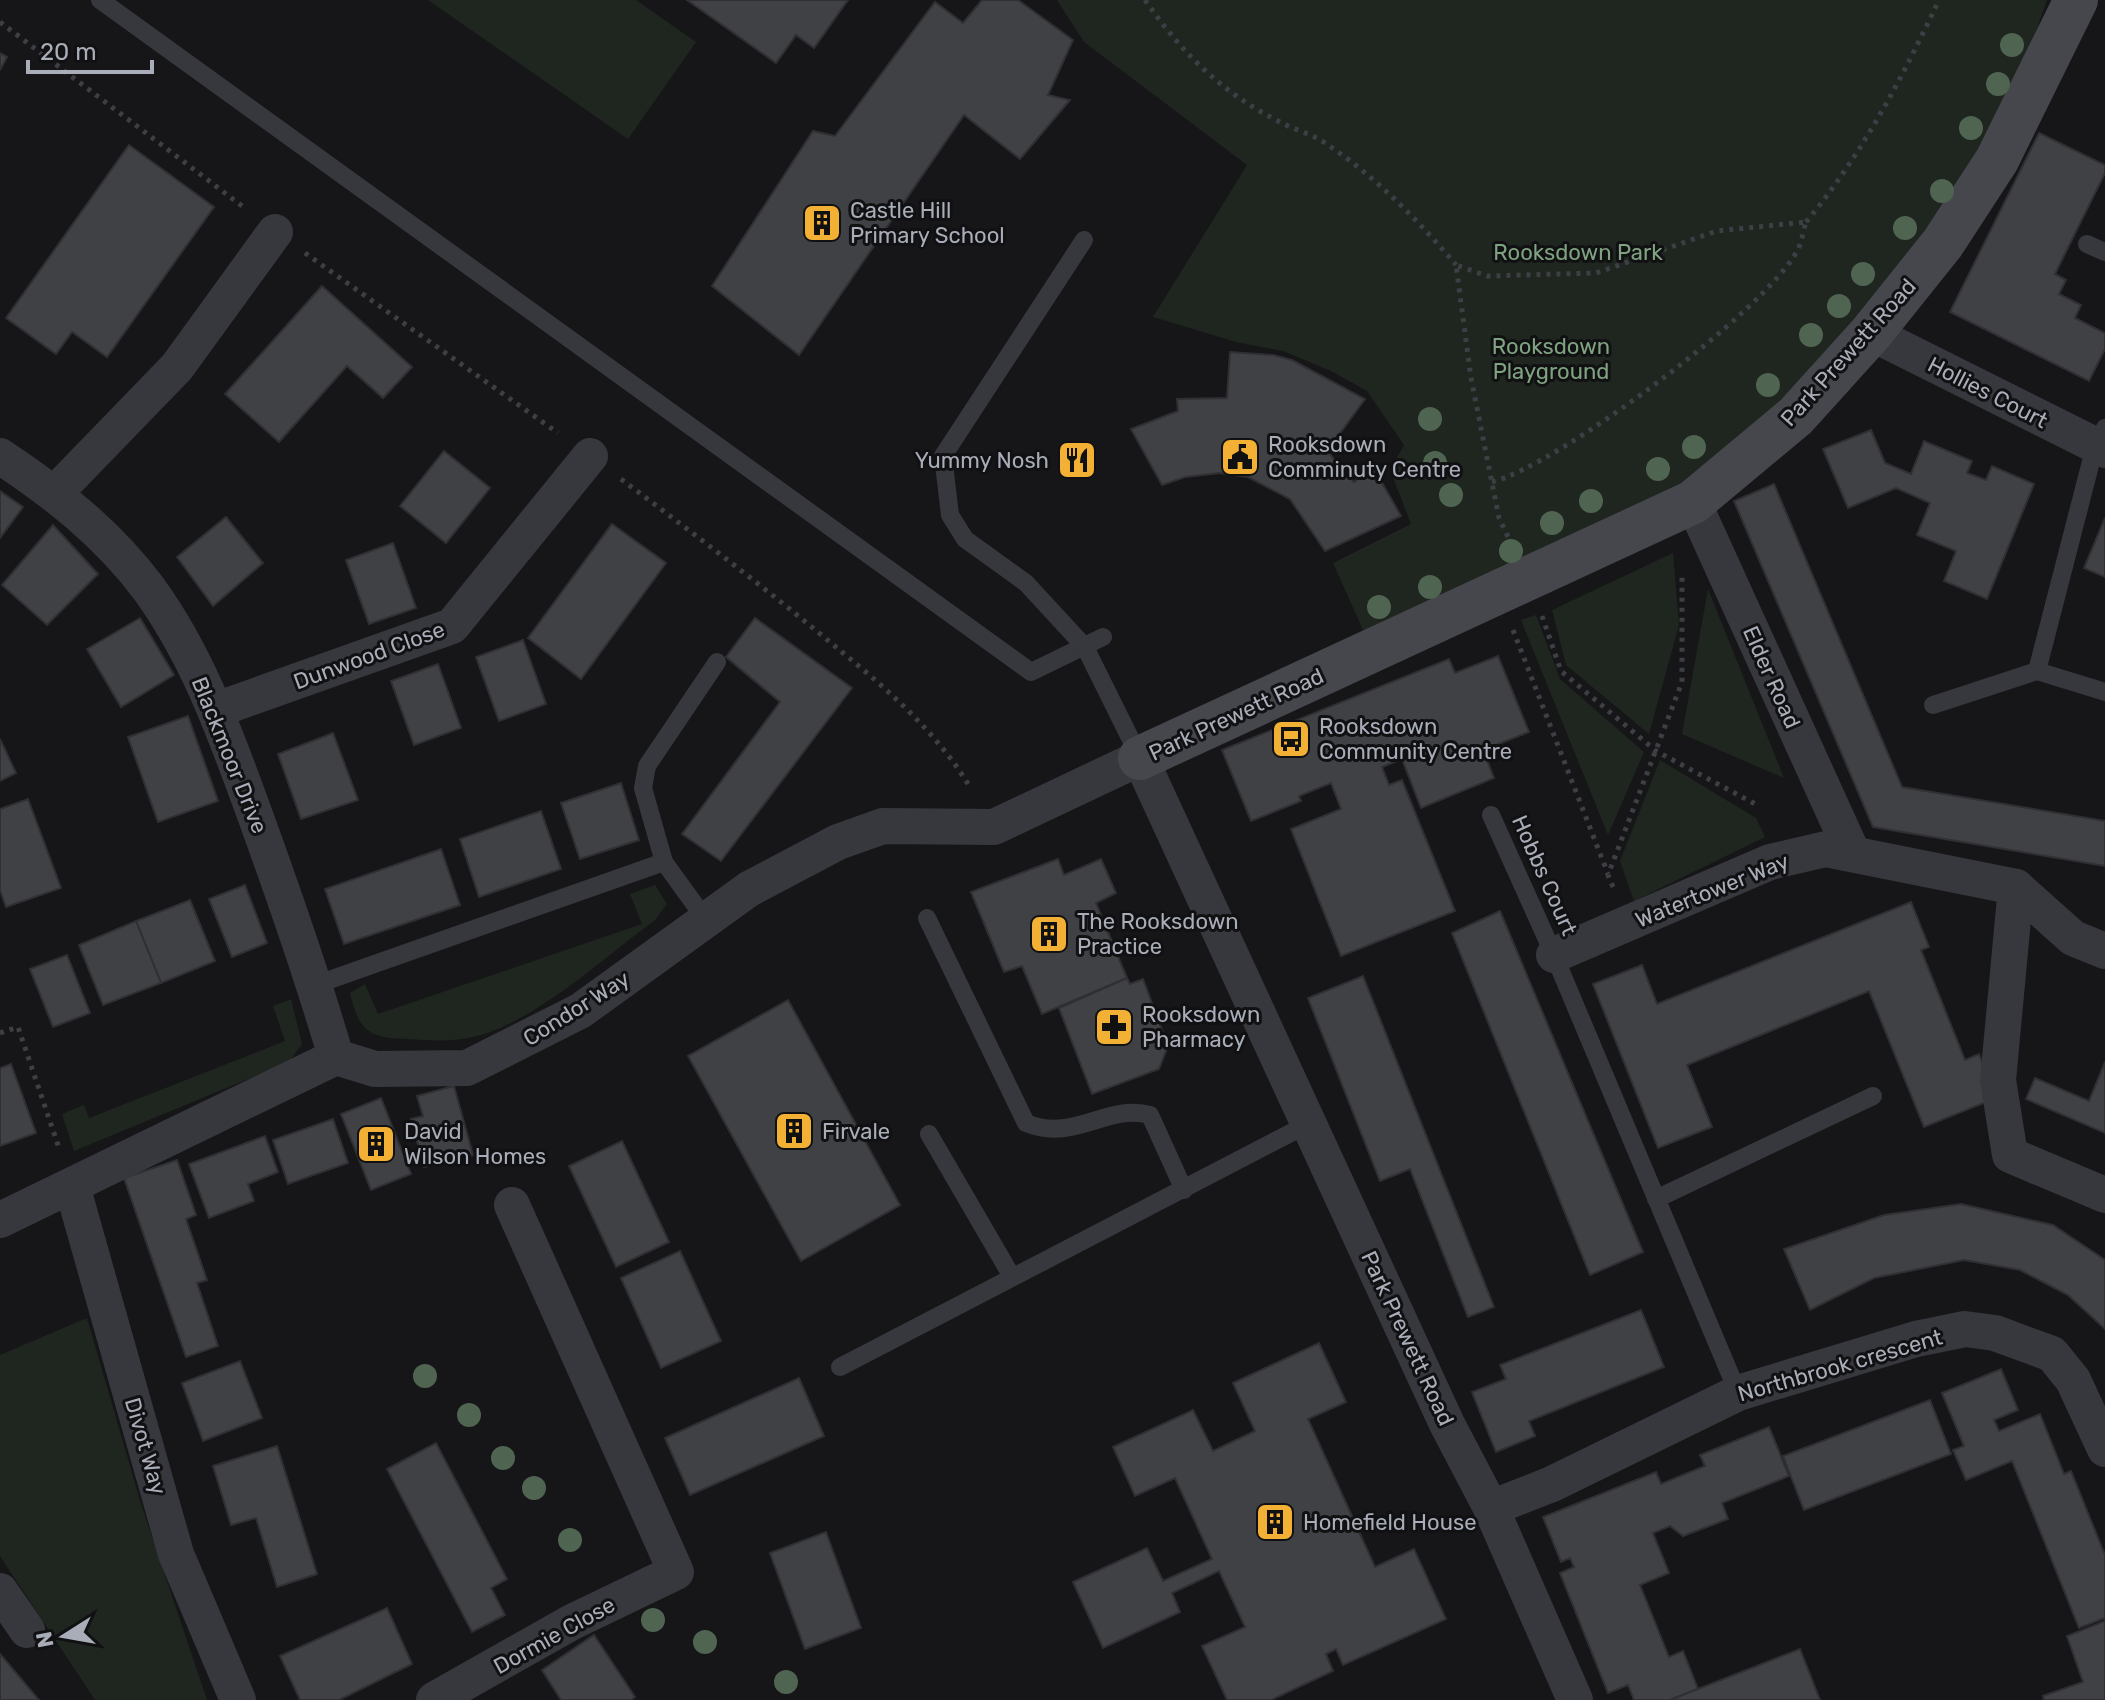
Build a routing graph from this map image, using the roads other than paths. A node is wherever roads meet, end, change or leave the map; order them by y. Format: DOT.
graph roads {
  1 [pos="100,0"];
  2 [pos="2076,0"];
  3 [pos="275,232"];
  4 [pos="1084,240"];
  5 [pos="2087,244"];
  6 [pos="2105,252"];
  7 [pos="1871,333"];
  8 [pos="2102,442"];
  9 [pos="0,456"];
  10 [pos="590,456"];
  11 [pos="56,492"];
  12 [pos="1693,502"];
  13 [pos="1103,637"];
  14 [pos="1085,647"];
  15 [pos="717,662"];
  16 [pos="2037,671"];
  17 [pos="2105,692"];
  18 [pos="1933,705"];
  19 [pos="216,710"];
  20 [pos="1140,758"];
  21 [pos="1491,815"];
  22 [pos="1852,852"];
  23 [pos="664,862"];
  24 [pos="2016,887"];
  25 [pos="927,918"];
  26 [pos="706,920"];
  27 [pos="2105,951"];
  28 [pos="1554,955"];
  29 [pos="315,985"];
  30 [pos="336,1057"];
  31 [pos="1873,1096"];
  32 [pos="1308,1124"];
  33 [pos="929,1134"];
  34 [pos="72,1186"];
  35 [pos="1184,1190"];
  36 [pos="2105,1195"];
  37 [pos="1656,1199"];
  38 [pos="512,1205"];
  39 [pos="0,1220"];
  40 [pos="1011,1275"];
  41 [pos="840,1367"];
  42 [pos="1738,1393"];
  43 [pos="2105,1449"];
  44 [pos="1491,1508"];
  45 [pos="0,1591"];
  46 [pos="27,1630"];
  47 [pos="238,1700"];
  48 [pos="434,1700"];
  49 [pos="1575,1700"];
  1 -- 14 [label="lane"];
  2 -- 7 [label="street, Park Prewett Road"];
  3 -- 11 [label="street"];
  4 -- 14 [label="lane"];
  5 -- 6 [label="lane"];
  7 -- 8 [label="street, Hollies Court"];
  7 -- 12 [label="street, Park Prewett Road"];
  8 -- 16 [label="lane"];
  9 -- 11 [label="street, Blackmoor Drive"];
  10 -- 19 [label="street, Dunwood Close"];
  11 -- 19 [label="street, Blackmoor Drive"];
  12 -- 20 [label="street, Park Prewett Road"];
  12 -- 22 [label="street, Elder Road"];
  13 -- 14 [label="lane"];
  14 -- 20 [label="lane"];
  15 -- 23 [label="lane"];
  16 -- 17 [label="lane"];
  16 -- 18 [label="lane"];
  19 -- 29 [label="street, Blackmoor Drive"];
  20 -- 26 [label="street, Condor Way"];
  20 -- 32 [label="street, Park Prewett Road"];
  21 -- 28 [label="lane, Hobbs Court"];
  22 -- 24 [label="street, Watertower Way"];
  22 -- 28 [label="street, Watertower Way"];
  23 -- 26 [label="lane"];
  23 -- 29 [label="lane"];
  24 -- 27 [label="street, Watertower Way"];
  24 -- 36 [label="street"];
  25 -- 35 [label="lane"];
  26 -- 30 [label="street, Condor Way"];
  28 -- 37 [label="lane, Hobbs Court"];
  29 -- 30 [label="street, Blackmoor Drive"];
  30 -- 34 [label="street"];
  31 -- 37 [label="lane"];
  32 -- 35 [label="lane"];
  32 -- 44 [label="street, Park Prewett Road"];
  33 -- 40 [label="lane"];
  34 -- 39 [label="street"];
  34 -- 47 [label="street, Divot Way"];
  35 -- 40 [label="lane"];
  37 -- 42 [label="lane, Hobbs Court"];
  38 -- 48 [label="street, Dormie Close"];
  40 -- 41 [label="lane"];
  42 -- 43 [label="street, Northbrook crescent"];
  42 -- 44 [label="street, Northbrook crescent"];
  44 -- 49 [label="street, Park Prewett Road"];
  45 -- 46 [label="street"];
}
